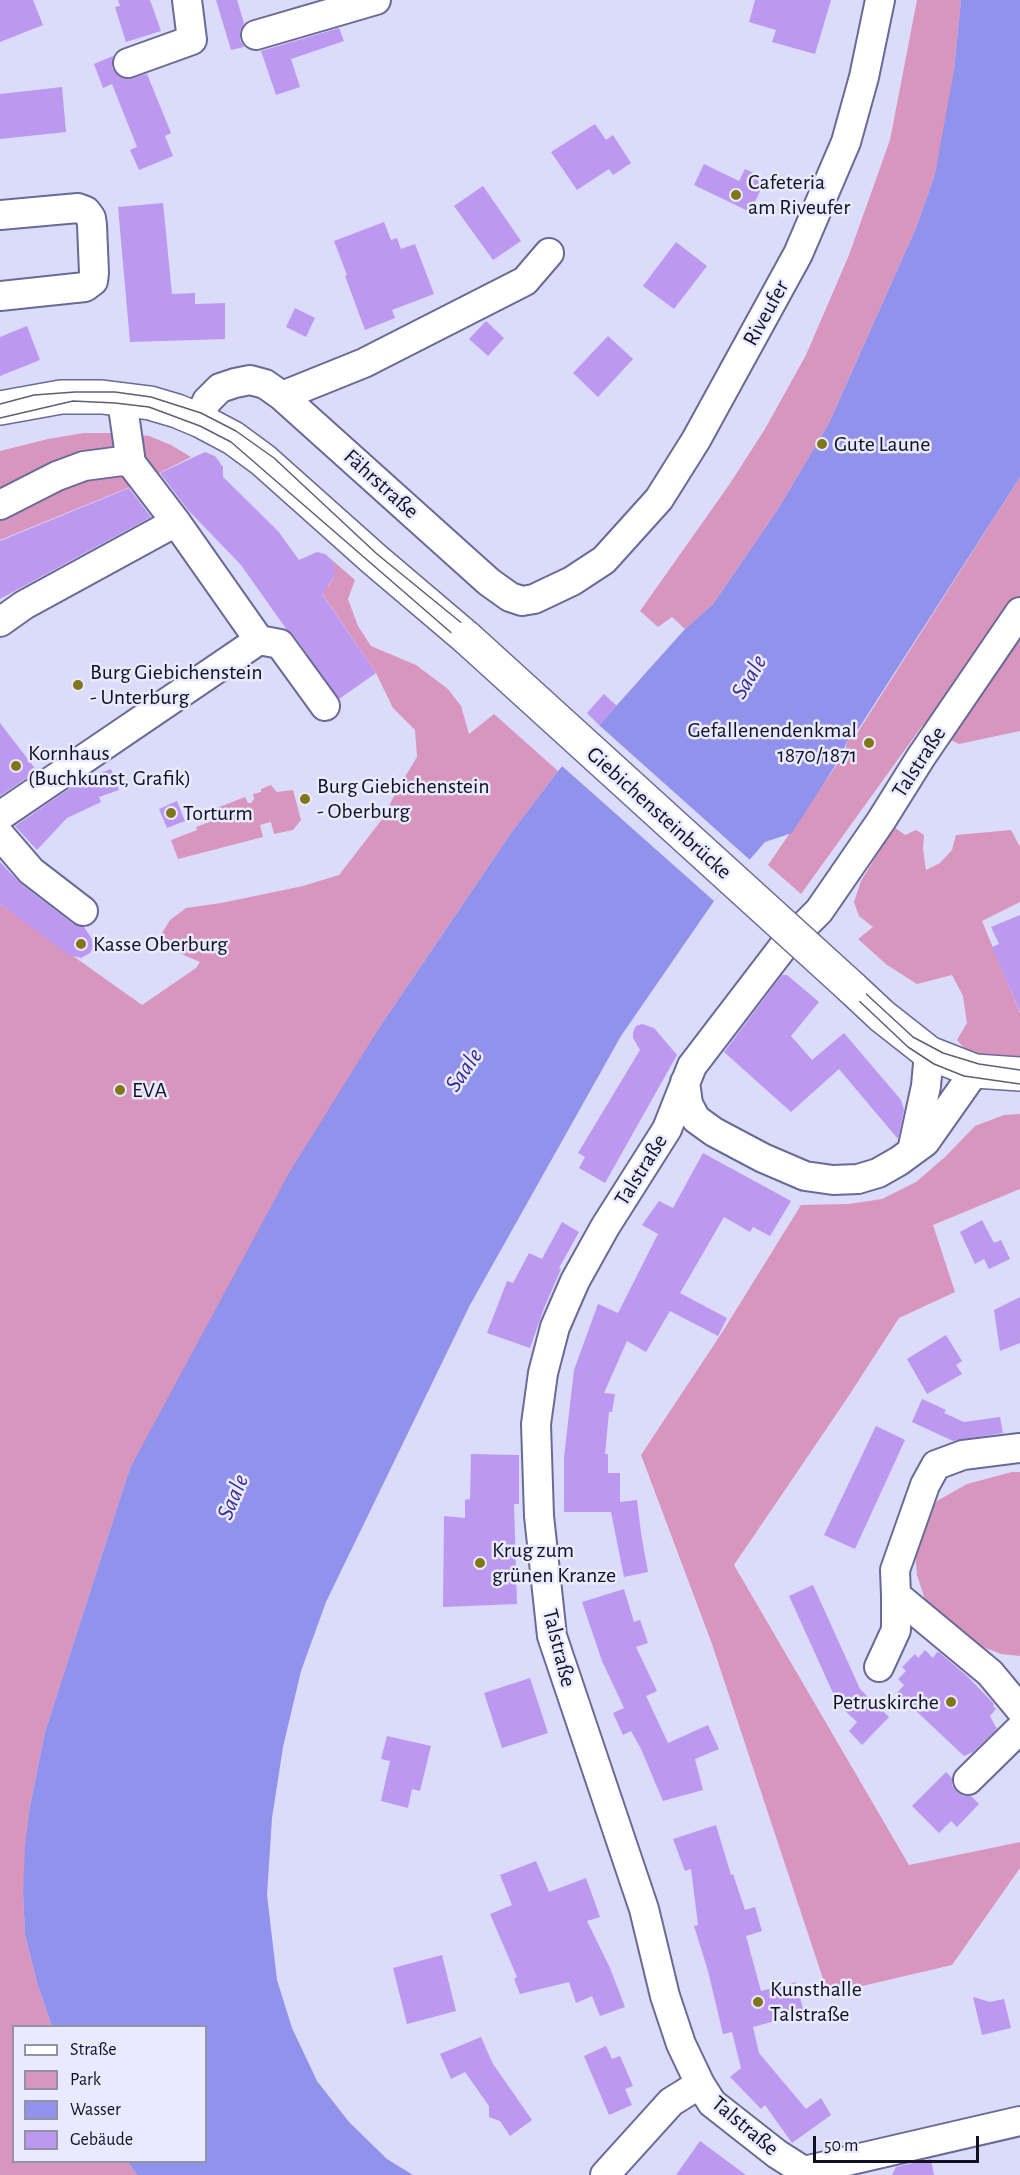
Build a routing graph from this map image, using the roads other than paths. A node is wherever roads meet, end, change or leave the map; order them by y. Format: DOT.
graph roads {
  1 [pos="187,0"];
  2 [pos="376,0"];
  3 [pos="880,0"];
  4 [pos="256,35"];
  5 [pos="128,63"];
  6 [pos="0,215"];
  7 [pos="549,253"];
  8 [pos="0,296"];
  9 [pos="282,396"];
  10 [pos="122,400"];
  11 [pos="0,408"];
  12 [pos="198,420"];
  13 [pos="131,463"];
  14 [pos="0,505"];
  15 [pos="176,522"];
  16 [pos="572,581"];
  17 [pos="1020,612"];
  18 [pos="0,622"];
  19 [pos="259,640"];
  20 [pos="325,706"];
  21 [pos="0,816"];
  22 [pos="0,835"];
  23 [pos="83,911"];
  24 [pos="929,1053"];
  25 [pos="975,1071"];
  26 [pos="1020,1074"];
  27 [pos="685,1082"];
  28 [pos="912,1151"];
  29 [pos="1020,1448"];
  30 [pos="896,1595"];
  31 [pos="879,1667"];
  32 [pos="1020,1709"];
  33 [pos="1020,1730"];
  34 [pos="968,1780"];
  35 [pos="700,2084"];
  36 [pos="1020,2121"];
  37 [pos="807,2173"];
  38 [pos="606,2175"];
  1 -- 5 [label="street"];
  2 -- 4 [label="street"];
  3 -- 16 [label="street, Riveufer"];
  6 -- 8 [label="street"];
  7 -- 9 [label="street"];
  9 -- 12 [label="street, Fährstraße"];
  9 -- 16 [label="street, Fährstraße"];
  10 -- 11 [label="main road"];
  10 -- 12 [label="main road"];
  10 -- 13 [label="street"];
  12 -- 24 [label="main road, Giebichensteinbrücke, bridge"];
  13 -- 14 [label="street"];
  13 -- 15 [label="street"];
  15 -- 18 [label="street"];
  15 -- 19 [label="street"];
  17 -- 27 [label="street, Talstraße"];
  19 -- 20 [label="street"];
  19 -- 21 [label="street"];
  22 -- 23 [label="street"];
  24 -- 25 [label="main road, Giebichensteinbrücke"];
  24 -- 28 [label="street"];
  25 -- 26 [label="main road, Giebichensteinbrücke"];
  25 -- 28 [label="street, Talstraße"];
  27 -- 28 [label="street, Talstraße"];
  27 -- 35 [label="street, Talstraße"];
  29 -- 30 [label="street"];
  30 -- 31 [label="street"];
  30 -- 32 [label="street"];
  33 -- 34 [label="street"];
  35 -- 37 [label="street, Talstraße"];
  35 -- 38 [label="street"];
  36 -- 37 [label="street"];
}
